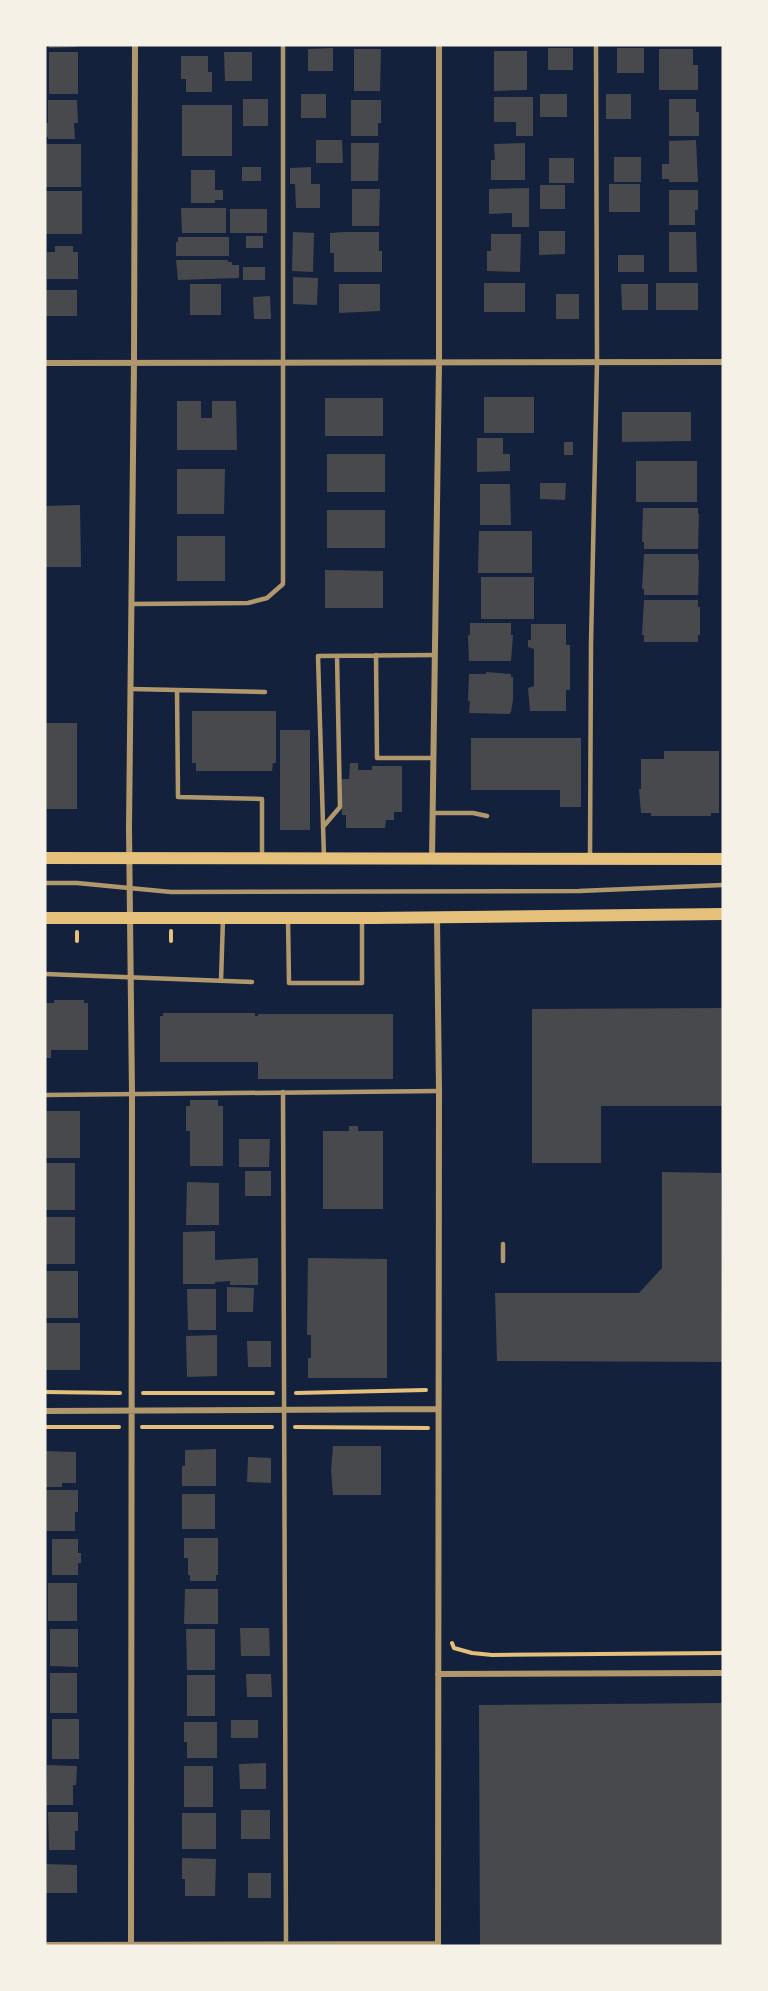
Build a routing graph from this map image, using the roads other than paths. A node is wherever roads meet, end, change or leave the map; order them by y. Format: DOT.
graph roads {
  1 [pos="135,45"];
  2 [pos="283,45"];
  3 [pos="439,45"];
  4 [pos="596,45"];
  5 [pos="45,363"];
  6 [pos="134,363"];
  7 [pos="282,363"];
  8 [pos="439,363"];
  9 [pos="597,363"];
  10 [pos="723,363"];
  11 [pos="132,604"];
  12 [pos="376,655"];
  13 [pos="434,655"];
  14 [pos="337,656"];
  15 [pos="131,689"];
  16 [pos="177,690"];
  17 [pos="265,692"];
  18 [pos="432,758"];
  19 [pos="432,813"];
  20 [pos="487,816"];
  21 [pos="323,827"];
  22 [pos="45,858"];
  23 [pos="129,858"];
  24 [pos="262,859"];
  25 [pos="324,859"];
  26 [pos="432,859"];
  27 [pos="590,859"];
  28 [pos="723,859"];
  29 [pos="45,883"];
  30 [pos="723,885"];
  31 [pos="130,889"];
  32 [pos="723,914"];
  33 [pos="437,917"];
  34 [pos="45,918"];
  35 [pos="130,918"];
  36 [pos="223,918"];
  37 [pos="288,918"];
  38 [pos="362,918"];
  39 [pos="45,974"];
  40 [pos="131,977"];
  41 [pos="221,981"];
  42 [pos="252,982"];
  43 [pos="439,1091"];
  44 [pos="283,1092"];
  45 [pos="132,1094"];
  46 [pos="45,1095"];
  47 [pos="503,1245"];
  48 [pos="503,1261"];
  49 [pos="438,1408"];
  50 [pos="284,1410"];
  51 [pos="45,1411"];
  52 [pos="132,1411"];
  53 [pos="723,1673"];
  54 [pos="438,1674"];
  55 [pos="45,1945"];
  56 [pos="132,1945"];
  57 [pos="286,1945"];
  58 [pos="438,1945"];
  1 -- 6 [label="street"];
  2 -- 7 [label="lane"];
  3 -- 8 [label="street"];
  4 -- 9 [label="lane"];
  5 -- 6 [label="street"];
  6 -- 7 [label="street"];
  6 -- 11 [label="street"];
  7 -- 8 [label="street"];
  7 -- 11 [label="lane"];
  8 -- 9 [label="street"];
  8 -- 13 [label="street"];
  9 -- 10 [label="street"];
  9 -- 27 [label="lane"];
  11 -- 15 [label="street"];
  12 -- 13 [label="lane"];
  12 -- 14 [label="lane"];
  12 -- 18 [label="lane"];
  13 -- 18 [label="street"];
  14 -- 21 [label="lane"];
  14 -- 21 [label="lane"];
  15 -- 16 [label="lane"];
  15 -- 23 [label="street"];
  16 -- 17 [label="lane"];
  16 -- 24 [label="lane"];
  18 -- 19 [label="street"];
  19 -- 20 [label="lane"];
  19 -- 26 [label="street"];
  21 -- 25 [label="lane"];
  22 -- 23 [label="main road"];
  23 -- 24 [label="main road"];
  23 -- 31 [label="street"];
  24 -- 25 [label="main road"];
  25 -- 26 [label="main road"];
  26 -- 27 [label="main road"];
  27 -- 28 [label="main road"];
  29 -- 31 [label="lane"];
  30 -- 31 [label="lane"];
  31 -- 35 [label="street"];
  32 -- 33 [label="main road"];
  33 -- 38 [label="main road"];
  33 -- 43 [label="street"];
  34 -- 35 [label="main road"];
  35 -- 36 [label="main road"];
  35 -- 40 [label="street"];
  36 -- 37 [label="main road"];
  36 -- 41 [label="lane"];
  37 -- 38 [label="main road"];
  37 -- 38 [label="lane"];
  39 -- 40 [label="lane"];
  40 -- 41 [label="lane"];
  40 -- 45 [label="street"];
  41 -- 42 [label="lane"];
  43 -- 44 [label="lane"];
  43 -- 49 [label="street"];
  44 -- 45 [label="lane"];
  44 -- 50 [label="lane"];
  45 -- 46 [label="lane"];
  45 -- 52 [label="street"];
  47 -- 48 [label="lane"];
  49 -- 50 [label="street"];
  49 -- 54 [label="street"];
  50 -- 52 [label="street"];
  50 -- 57 [label="lane"];
  51 -- 52 [label="street"];
  52 -- 56 [label="street"];
  53 -- 54 [label="street"];
  54 -- 58 [label="street"];
  55 -- 56 [label="street"];
  56 -- 57 [label="street"];
  57 -- 58 [label="street"];
}
